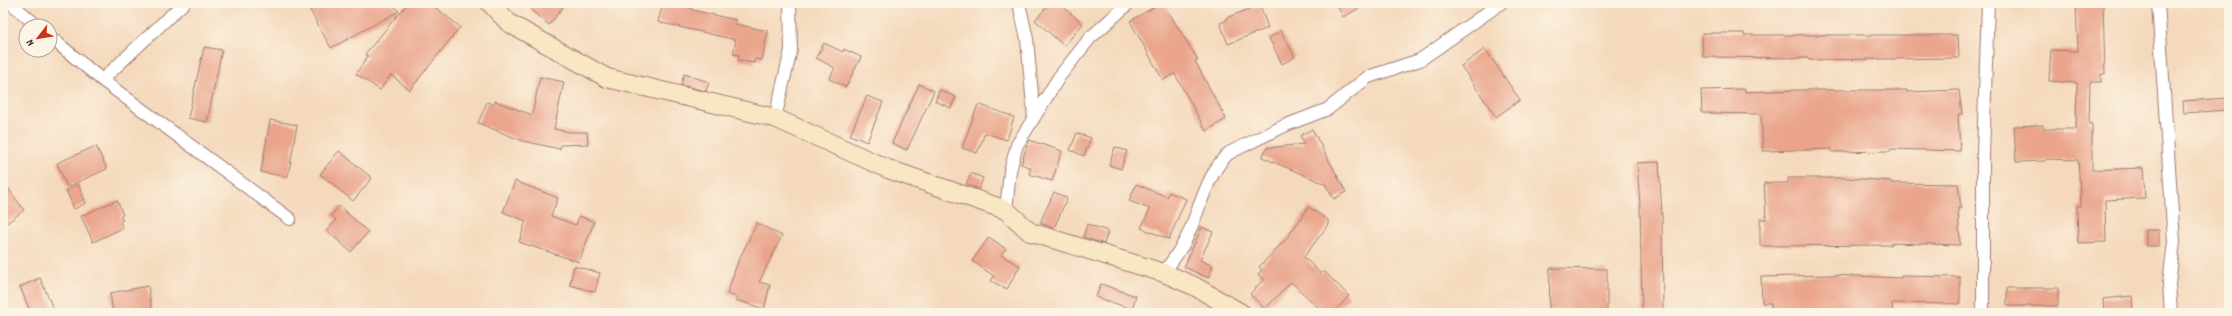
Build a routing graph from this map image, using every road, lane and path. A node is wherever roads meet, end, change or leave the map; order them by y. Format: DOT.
graph roads {
  1 [pos="11,3"];
  2 [pos="184,3"];
  3 [pos="490,3"];
  4 [pos="790,3"];
  5 [pos="1019,3"];
  6 [pos="1129,3"];
  7 [pos="1501,3"];
  8 [pos="1988,3"];
  9 [pos="2158,3"];
  10 [pos="28,18"];
  11 [pos="58,44"];
  12 [pos="102,80"];
  13 [pos="1034,117"];
  14 [pos="775,118"];
  15 [pos="1006,210"];
  16 [pos="290,219"];
  17 [pos="1164,273"];
  18 [pos="1241,313"];
  19 [pos="1983,313"];
  20 [pos="2171,313"];
  1 -- 10 [label="street"];
  2 -- 12 [label="street"];
  3 -- 14 [label="street"];
  4 -- 14 [label="street"];
  5 -- 13 [label="street"];
  6 -- 13 [label="street"];
  7 -- 17 [label="street"];
  8 -- 19 [label="street"];
  9 -- 20 [label="street"];
  11 -- 12 [label="street"];
  12 -- 16 [label="street"];
  13 -- 15 [label="street"];
  14 -- 15 [label="street"];
  15 -- 17 [label="street"];
  17 -- 18 [label="street"];
}
